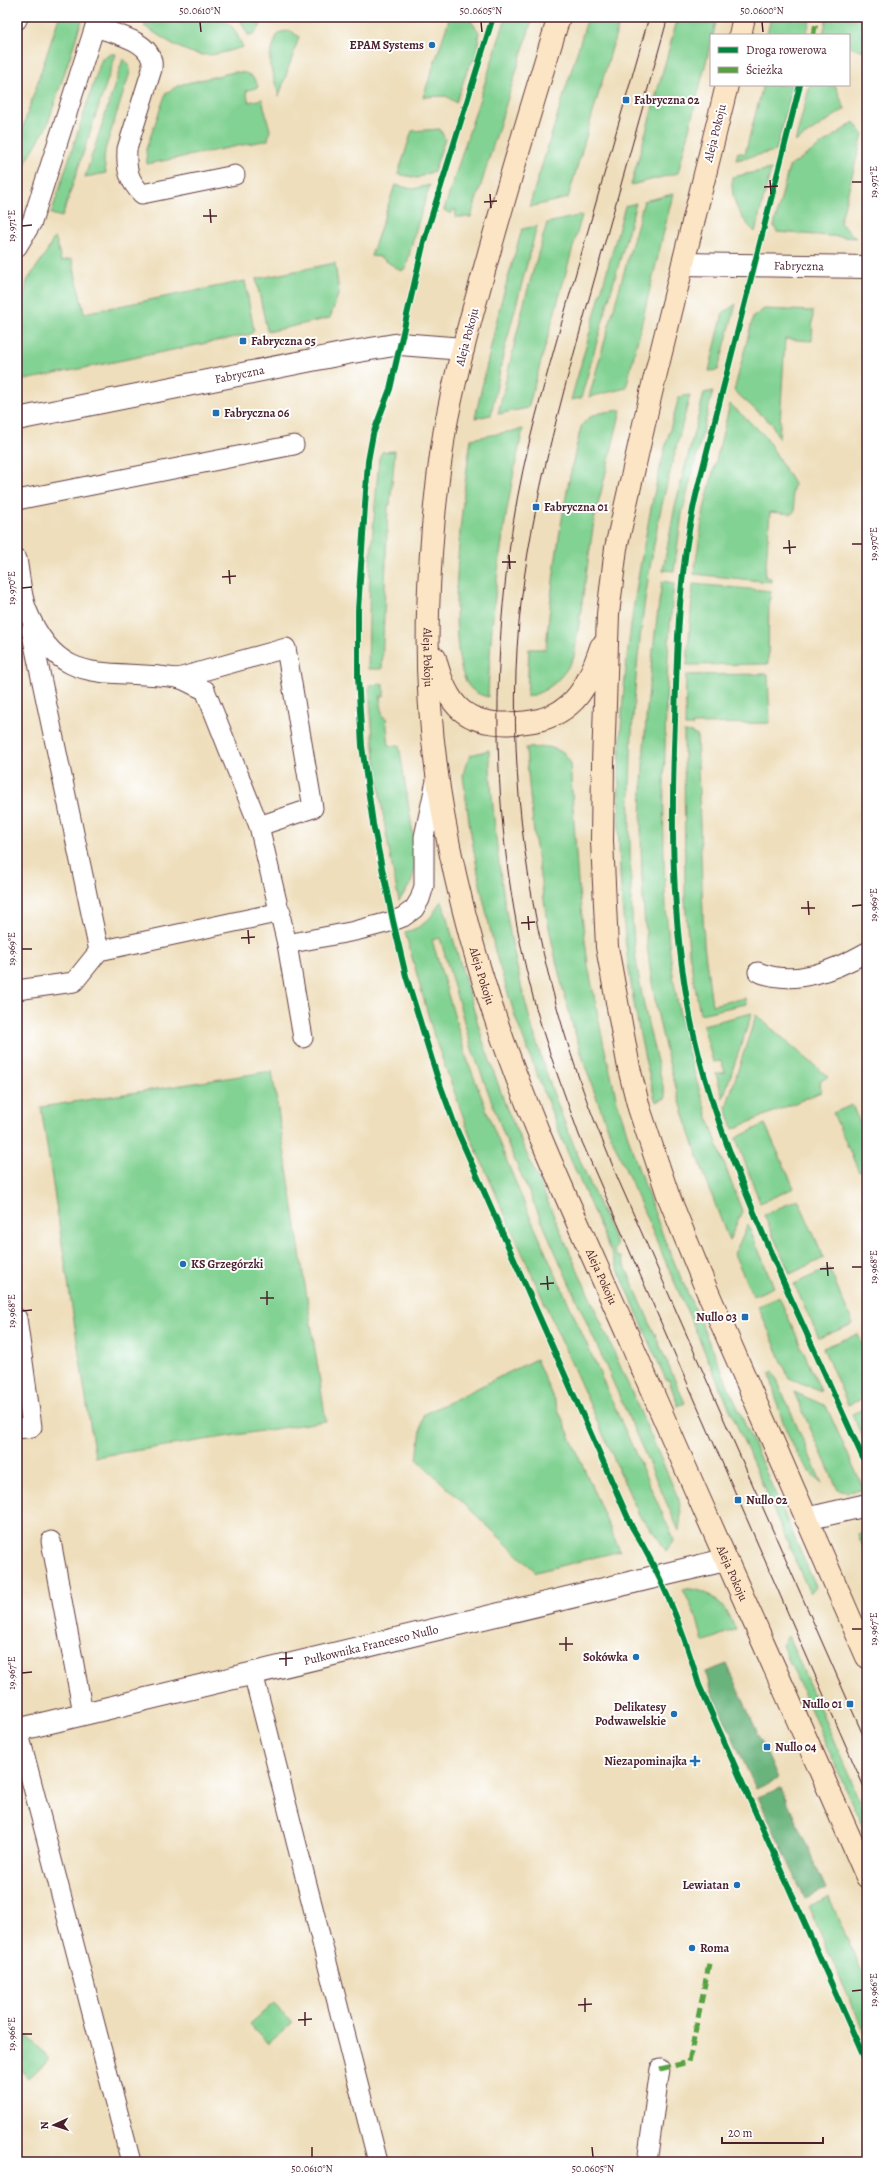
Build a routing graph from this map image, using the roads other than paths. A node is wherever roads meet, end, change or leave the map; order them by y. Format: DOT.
graph roads {
  1 [pos="559,17"];
  2 [pos="744,17"];
  3 [pos="97,22"];
  4 [pos="740,34"];
  5 [pos="727,86"];
  6 [pos="235,175"];
  7 [pos="17,248"];
  8 [pos="866,263"];
  9 [pos="682,264"];
  10 [pos="463,349"];
  11 [pos="17,419"];
  12 [pos="294,445"];
  13 [pos="17,500"];
  14 [pos="17,559"];
  15 [pos="26,609"];
  16 [pos="428,612"];
  17 [pos="608,614"];
  18 [pos="178,678"];
  19 [pos="436,779"];
  20 [pos="259,826"];
  21 [pos="281,912"];
  22 [pos="287,944"];
  23 [pos="99,951"];
  24 [pos="867,952"];
  25 [pos="758,972"];
  26 [pos="17,990"];
  27 [pos="303,1038"];
  28 [pos="17,1318"];
  29 [pos="17,1429"];
  30 [pos="867,1505"];
  31 [pos="806,1519"];
  32 [pos="51,1541"];
  33 [pos="725,1560"];
  34 [pos="867,1657"];
  35 [pos="253,1673"];
  36 [pos="83,1714"];
  37 [pos="18,1730"];
  38 [pos="867,1877"];
  39 [pos="660,2069"];
  40 [pos="131,2162"];
  41 [pos="378,2162"];
  42 [pos="647,2162"];
  1 -- 10 [label="main road, Aleja Pokoju"];
  2 -- 4 [label="main road"];
  3 -- 6 [label="lane"];
  3 -- 7 [label="lane"];
  5 -- 9 [label="main road, Aleja Pokoju"];
  8 -- 9 [label="street, Fabryczna"];
  9 -- 17 [label="main road, Aleja Pokoju"];
  10 -- 11 [label="street, Fabryczna"];
  10 -- 16 [label="main road, Aleja Pokoju"];
  12 -- 13 [label="lane"];
  14 -- 15 [label="lane"];
  15 -- 18 [label="lane"];
  15 -- 23 [label="lane"];
  16 -- 17 [label="main road"];
  16 -- 19 [label="main road, Aleja Pokoju"];
  17 -- 31 [label="main road, Aleja Pokoju"];
  18 -- 20 [label="lane"];
  18 -- 20 [label="lane"];
  19 -- 22 [label="lane"];
  19 -- 33 [label="main road, Aleja Pokoju"];
  20 -- 21 [label="lane"];
  21 -- 22 [label="lane"];
  21 -- 23 [label="lane"];
  22 -- 27 [label="lane"];
  23 -- 26 [label="lane"];
  24 -- 25 [label="lane"];
  28 -- 29 [label="lane"];
  30 -- 31 [label="street"];
  31 -- 34 [label="main road, Aleja Pokoju"];
  32 -- 36 [label="lane"];
  33 -- 35 [label="street, Pułkownika Francesco Nullo"];
  33 -- 38 [label="main road, Aleja Pokoju"];
  35 -- 36 [label="street, Pułkownika Francesco Nullo"];
  35 -- 41 [label="lane"];
  36 -- 37 [label="street, Pułkownika Francesco Nullo"];
  37 -- 40 [label="lane"];
  39 -- 42 [label="lane"];
}
